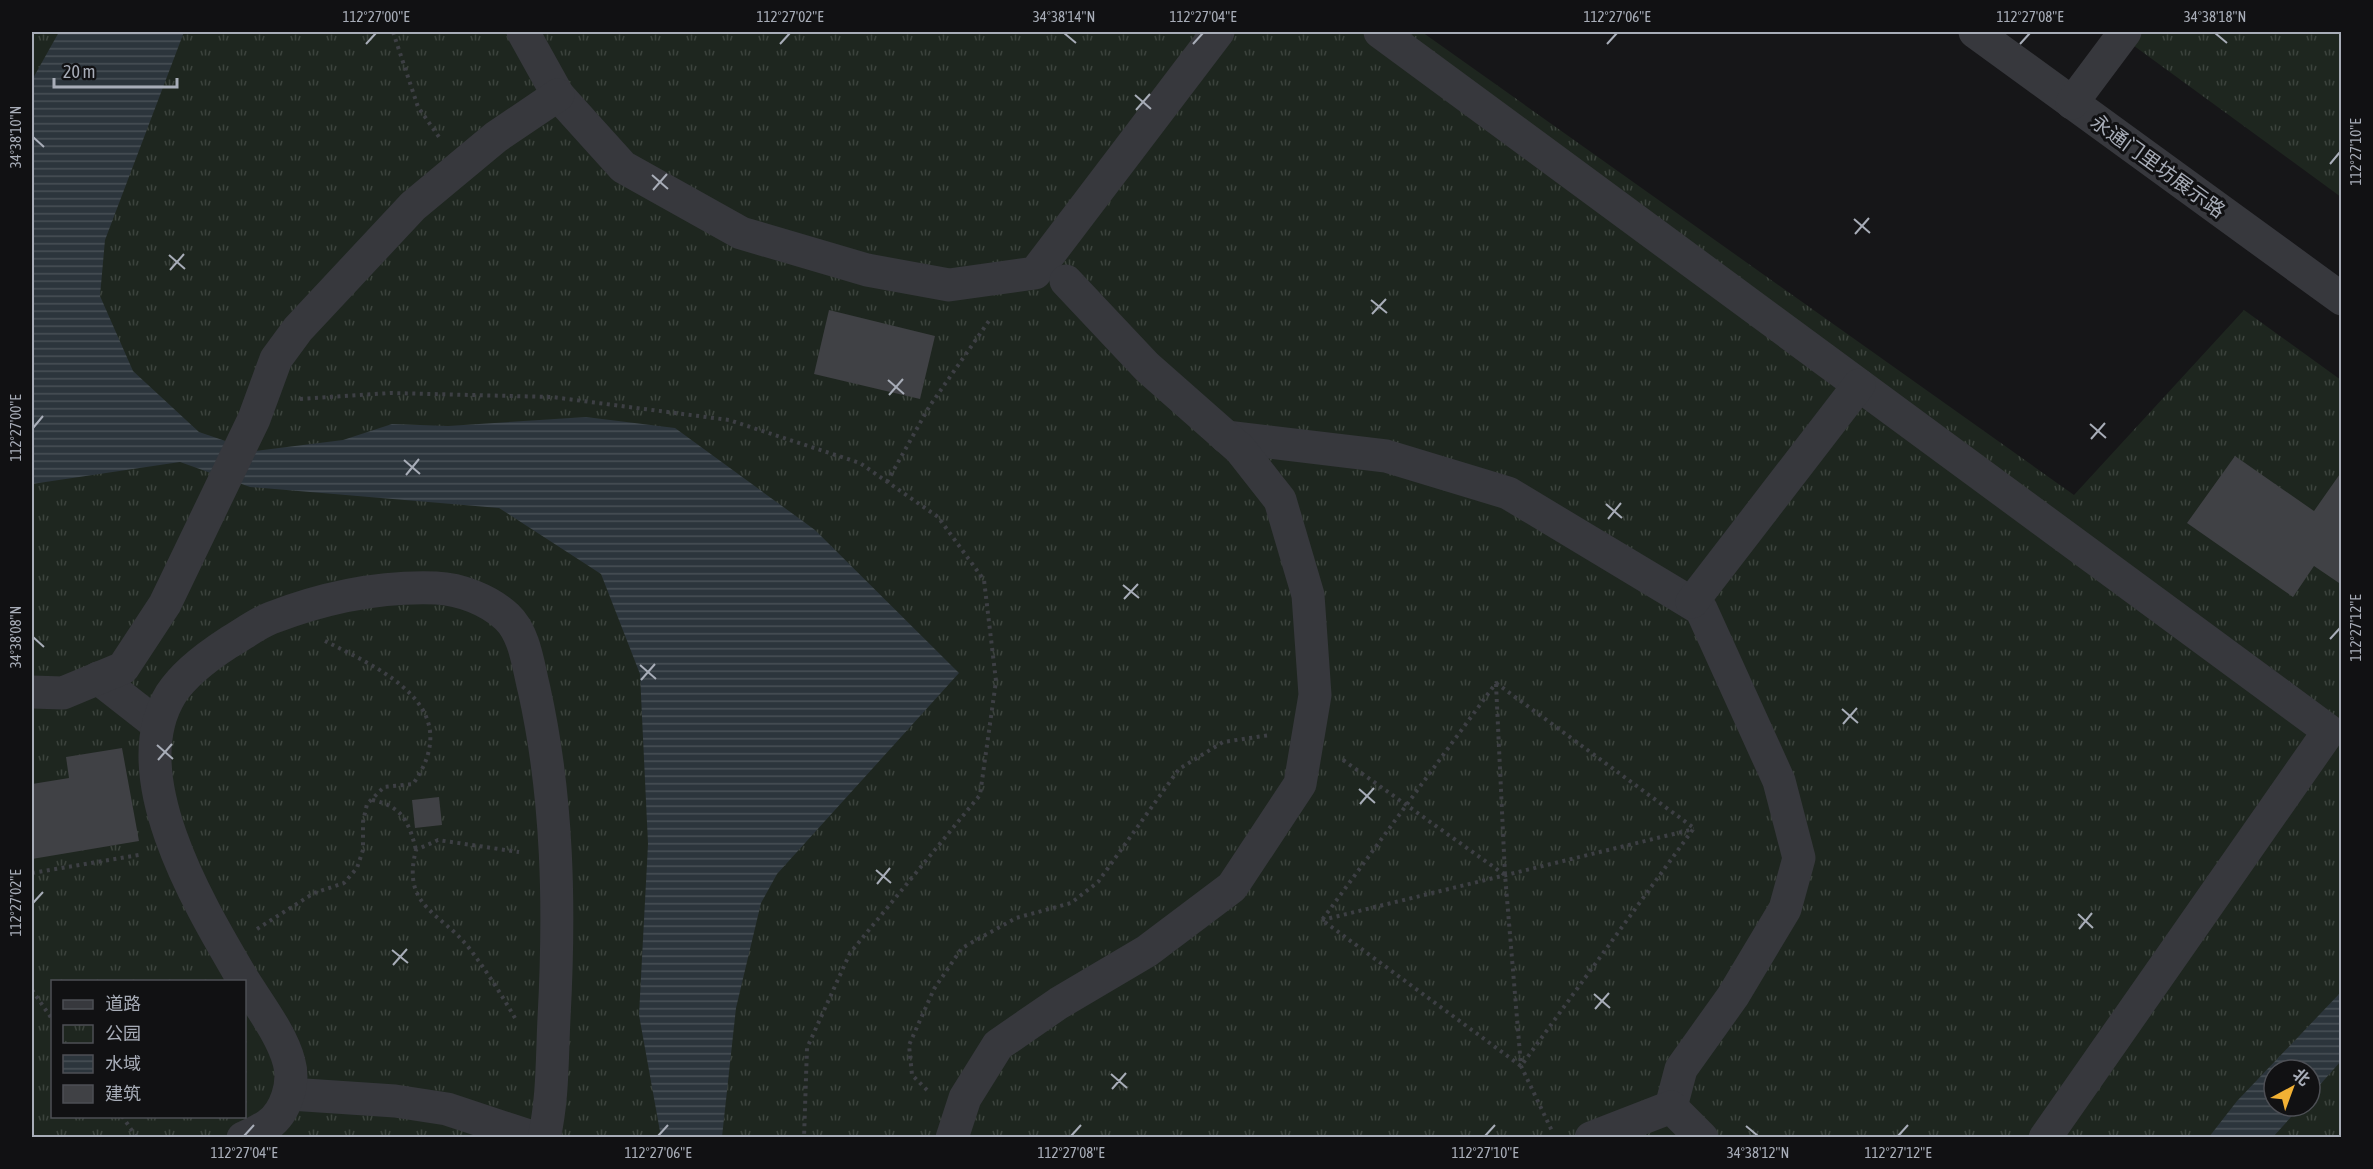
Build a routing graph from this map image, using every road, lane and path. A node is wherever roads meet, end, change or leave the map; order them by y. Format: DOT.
graph roads {
  1 [pos="393,32"];
  2 [pos="523,32"];
  3 [pos="1218,32"];
  4 [pos="1380,32"];
  5 [pos="1975,32"];
  6 [pos="2125,32"];
  7 [pos="558,94"];
  8 [pos="2072,103"];
  9 [pos="461,166"];
  10 [pos="1041,277"];
  11 [pos="2342,299"];
  12 [pos="1859,385"];
  13 [pos="257,411"];
  14 [pos="1226,437"];
  15 [pos="887,482"];
  16 [pos="1692,602"];
  17 [pos="268,619"];
  18 [pos="98,678"];
  19 [pos="1496,683"];
  20 [pos="32,692"];
  21 [pos="158,725"];
  22 [pos="2335,735"];
  23 [pos="1308,739"];
  24 [pos="371,800"];
  25 [pos="1407,805"];
  26 [pos="1694,828"];
  27 [pos="175,849"];
  28 [pos="416,850"];
  29 [pos="556,855"];
  30 [pos="32,873"];
  31 [pos="1505,875"];
  32 [pos="1322,920"];
  33 [pos="225,948"];
  34 [pos="244,980"];
  35 [pos="246,983"];
  36 [pos="32,990"];
  37 [pos="51,1018"];
  38 [pos="553,1052"];
  39 [pos="1521,1066"];
  40 [pos="290,1095"];
  41 [pos="1671,1107"];
  42 [pos="123,1118"];
  43 [pos="955,1129"];
  44 [pos="137,1137"];
  45 [pos="243,1137"];
  46 [pos="535,1137"];
  47 [pos="544,1137"];
  48 [pos="804,1137"];
  49 [pos="1556,1137"];
  50 [pos="1591,1137"];
  51 [pos="1702,1137"];
  52 [pos="2045,1137"];
  1 -- 9 [label="path"];
  2 -- 7 [label="street"];
  3 -- 10 [label="street"];
  4 -- 12 [label="street"];
  5 -- 8 [label="street, 永通门里坊展示路"];
  6 -- 8 [label="street"];
  7 -- 9 [label="street"];
  7 -- 10 [label="street"];
  8 -- 11 [label="street, 永通门里坊展示路"];
  9 -- 13 [label="street"];
  10 -- 14 [label="street"];
  10 -- 15 [label="path"];
  12 -- 16 [label="street"];
  12 -- 22 [label="street"];
  13 -- 15 [label="path"];
  13 -- 18 [label="street"];
  14 -- 16 [label="street"];
  14 -- 23 [label="street"];
  15 -- 48 [label="path"];
  16 -- 41 [label="street"];
  17 -- 21 [label="street"];
  17 -- 24 [label="path"];
  17 -- 29 [label="street"];
  18 -- 20 [label="street"];
  18 -- 21 [label="street"];
  19 -- 25 [label="path"];
  19 -- 26 [label="path"];
  19 -- 31 [label="path"];
  21 -- 27 [label="street"];
  22 -- 52 [label="street"];
  23 -- 25 [label="path"];
  23 -- 43 [label="street"];
  23 -- 43 [label="path"];
  24 -- 28 [label="path"];
  24 -- 33 [label="path"];
  25 -- 31 [label="path"];
  25 -- 32 [label="path"];
  26 -- 31 [label="path"];
  26 -- 39 [label="path"];
  27 -- 30 [label="path"];
  27 -- 33 [label="street"];
  28 -- 29 [label="path"];
  28 -- 38 [label="path"];
  29 -- 38 [label="street"];
  31 -- 32 [label="path"];
  31 -- 39 [label="path"];
  32 -- 39 [label="path"];
  33 -- 34 [label="street"];
  35 -- 40 [label="street"];
  36 -- 37 [label="path"];
  38 -- 47 [label="street"];
  39 -- 49 [label="path"];
  40 -- 45 [label="street"];
  40 -- 46 [label="street"];
  41 -- 50 [label="street"];
  41 -- 51 [label="street"];
  42 -- 44 [label="path"];
}
